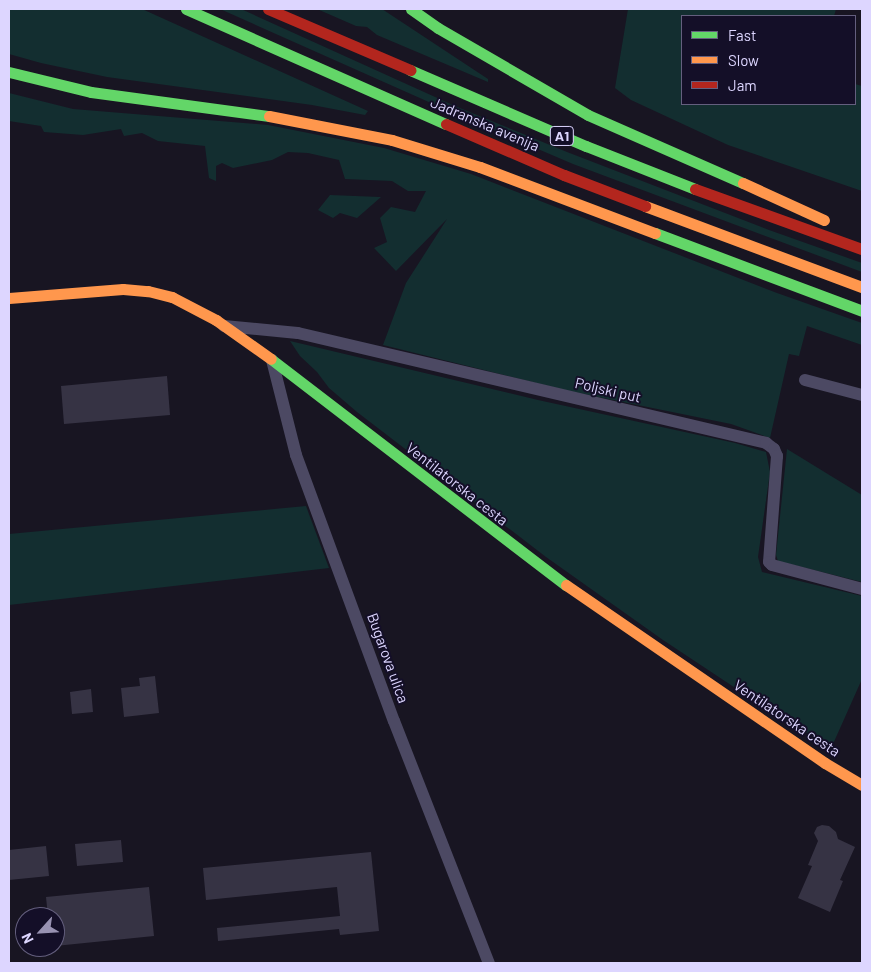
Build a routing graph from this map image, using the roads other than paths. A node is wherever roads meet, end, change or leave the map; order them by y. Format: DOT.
graph roads {
  1 [pos="186,9"];
  2 [pos="268,9"];
  3 [pos="411,9"];
  4 [pos="9,72"];
  5 [pos="835,225"];
  6 [pos="862,249"];
  7 [pos="862,287"];
  8 [pos="9,298"];
  9 [pos="862,311"];
  10 [pos="224,326"];
  11 [pos="272,360"];
  12 [pos="805,380"];
  13 [pos="862,395"];
  14 [pos="862,589"];
  15 [pos="862,785"];
  16 [pos="488,963"];
  1 -- 7 [label="main road, Jadranska avenija / A1"];
  2 -- 6 [label="main road, Jadranska avenija / A1"];
  3 -- 5 [label="main road"];
  4 -- 9 [label="main road"];
  8 -- 10 [label="main road, Ventilatorska cesta"];
  10 -- 11 [label="main road, Ventilatorska cesta"];
  10 -- 14 [label="street, Poljski put"];
  11 -- 15 [label="main road, Ventilatorska cesta"];
  11 -- 16 [label="street, Bugarova ulica"];
  12 -- 13 [label="street"];
}
